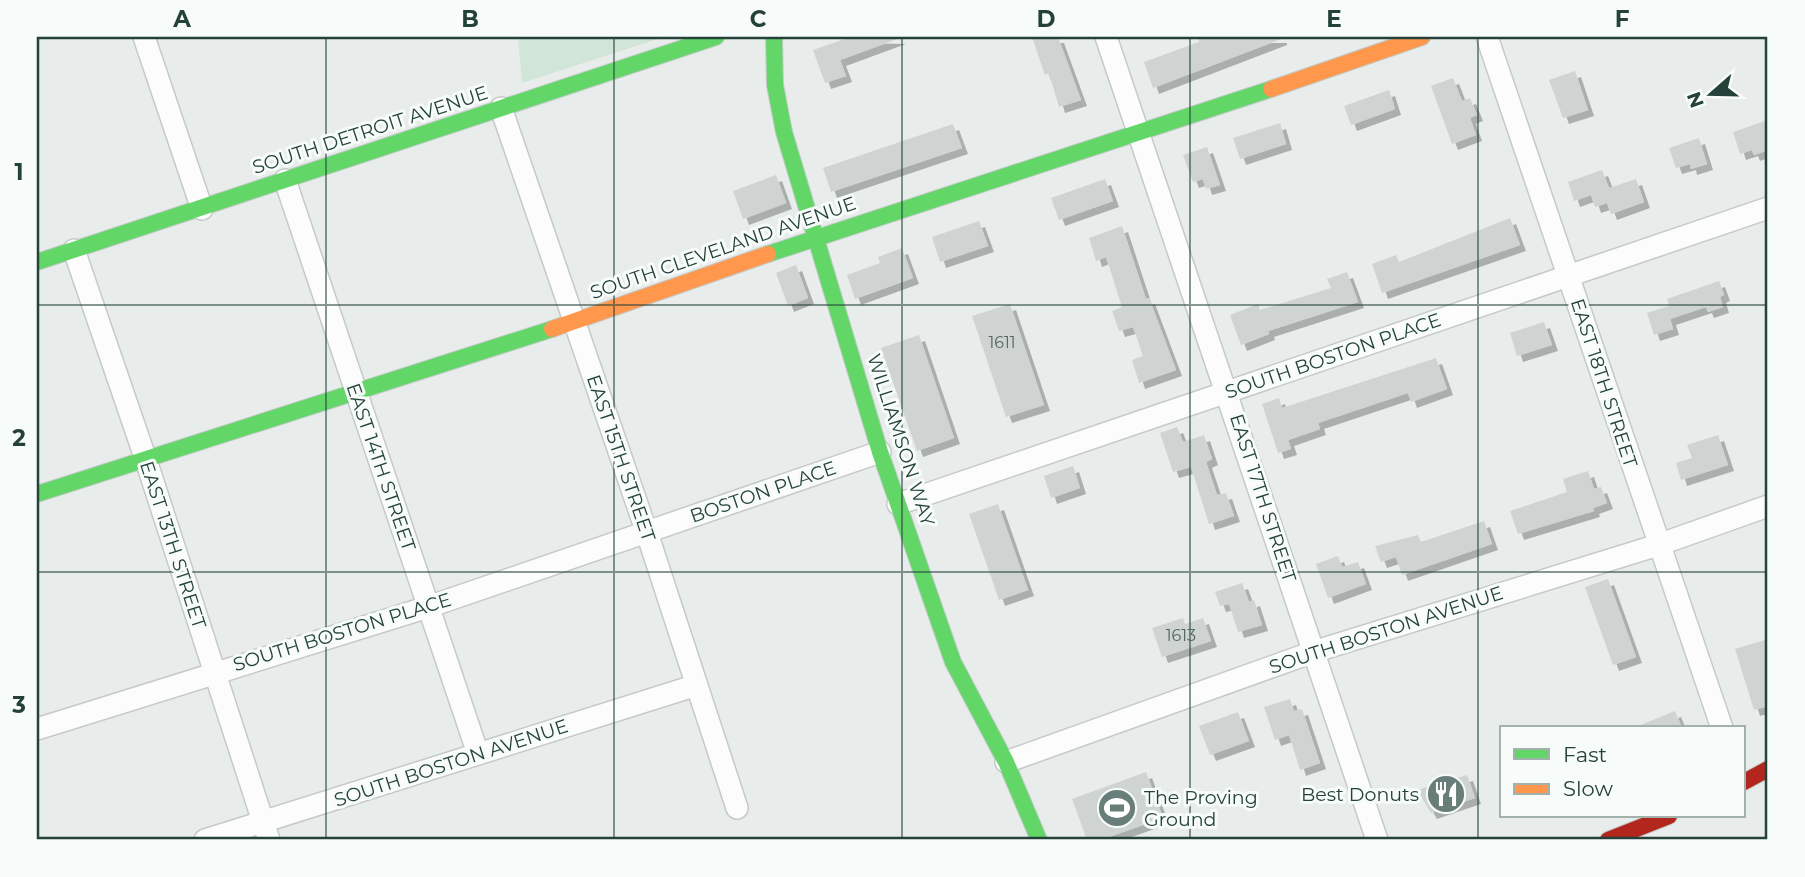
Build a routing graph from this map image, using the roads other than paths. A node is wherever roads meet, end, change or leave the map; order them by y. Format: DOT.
graph roads {
  1 [pos="144,37"];
  2 [pos="716,37"];
  3 [pos="774,37"];
  4 [pos="1106,37"];
  5 [pos="1422,37"];
  6 [pos="1487,37"];
  7 [pos="501,108"];
  8 [pos="1139,134"];
  9 [pos="285,180"];
  10 [pos="1768,208"];
  11 [pos="202,209"];
  12 [pos="817,237"];
  13 [pos="74,250"];
  14 [pos="37,262"];
  15 [pos="1568,275"];
  16 [pos="574,322"];
  17 [pos="355,391"];
  18 [pos="1228,392"];
  19 [pos="880,452"];
  20 [pos="145,457"];
  21 [pos="37,494"];
  22 [pos="898,504"];
  23 [pos="1768,506"];
  24 [pos="647,533"];
  25 [pos="1658,545"];
  26 [pos="428,607"];
  27 [pos="1313,652"];
  28 [pos="213,673"];
  29 [pos="697,685"];
  30 [pos="1721,726"];
  31 [pos="37,729"];
  32 [pos="478,754"];
  33 [pos="1006,762"];
  34 [pos="1768,769"];
  35 [pos="1745,781"];
  36 [pos="737,808"];
  37 [pos="1663,818"];
  38 [pos="266,831"];
  39 [pos="205,840"];
  40 [pos="1039,840"];
  41 [pos="1377,840"];
  42 [pos="1608,840"];
  1 -- 11 [label="street"];
  2 -- 7 [label="main road, SOUTH DETROIT AVENUE"];
  3 -- 12 [label="main road, WILLIAMSON WAY"];
  4 -- 8 [label="street, EAST 17TH STREET"];
  5 -- 8 [label="main road, SOUTH CLEVELAND AVENUE"];
  6 -- 15 [label="street, EAST 18TH STREET"];
  7 -- 9 [label="main road, SOUTH DETROIT AVENUE"];
  7 -- 16 [label="street, EAST 15TH STREET"];
  8 -- 12 [label="main road, SOUTH CLEVELAND AVENUE"];
  8 -- 18 [label="street, EAST 17TH STREET"];
  9 -- 11 [label="main road, SOUTH DETROIT AVENUE"];
  9 -- 17 [label="street, EAST 14TH STREET"];
  10 -- 15 [label="street, SOUTH BOSTON PLACE"];
  11 -- 13 [label="main road, SOUTH DETROIT AVENUE"];
  12 -- 16 [label="main road, SOUTH CLEVELAND AVENUE"];
  12 -- 19 [label="main road, WILLIAMSON WAY"];
  13 -- 14 [label="main road, SOUTH DETROIT AVENUE"];
  13 -- 20 [label="street, EAST 13TH STREET"];
  15 -- 18 [label="street, SOUTH BOSTON PLACE"];
  15 -- 25 [label="street, EAST 18TH STREET"];
  16 -- 17 [label="main road, SOUTH CLEVELAND AVENUE"];
  16 -- 24 [label="street, EAST 15TH STREET"];
  17 -- 20 [label="main road, SOUTH CLEVELAND AVENUE"];
  17 -- 26 [label="street, EAST 14TH STREET"];
  18 -- 22 [label="street, SOUTH BOSTON PLACE"];
  18 -- 27 [label="street, EAST 17TH STREET"];
  19 -- 22 [label="main road, WILLIAMSON WAY"];
  19 -- 24 [label="street, BOSTON PLACE"];
  20 -- 21 [label="main road, SOUTH CLEVELAND AVENUE"];
  20 -- 28 [label="street, EAST 13TH STREET"];
  22 -- 33 [label="main road, WILLIAMSON WAY"];
  23 -- 25 [label="street, SOUTH BOSTON AVENUE"];
  24 -- 26 [label="street, SOUTH BOSTON PLACE"];
  24 -- 29 [label="street, EAST 15TH STREET"];
  25 -- 27 [label="street, SOUTH BOSTON AVENUE"];
  25 -- 30 [label="street, EAST 18TH STREET"];
  26 -- 28 [label="street, SOUTH BOSTON PLACE"];
  26 -- 32 [label="street, EAST 14TH STREET"];
  27 -- 33 [label="street, SOUTH BOSTON AVENUE"];
  27 -- 41 [label="street, EAST 17TH STREET"];
  28 -- 31 [label="street, SOUTH BOSTON PLACE"];
  28 -- 38 [label="street, EAST 13TH STREET"];
  29 -- 32 [label="street, SOUTH BOSTON AVENUE"];
  29 -- 36 [label="street, EAST 15TH STREET"];
  32 -- 38 [label="street, SOUTH BOSTON AVENUE"];
  33 -- 40 [label="main road, WILLIAMSON WAY"];
  34 -- 35 [label="main road"];
  37 -- 42 [label="main road"];
  38 -- 39 [label="street, SOUTH BOSTON AVENUE"];
}
